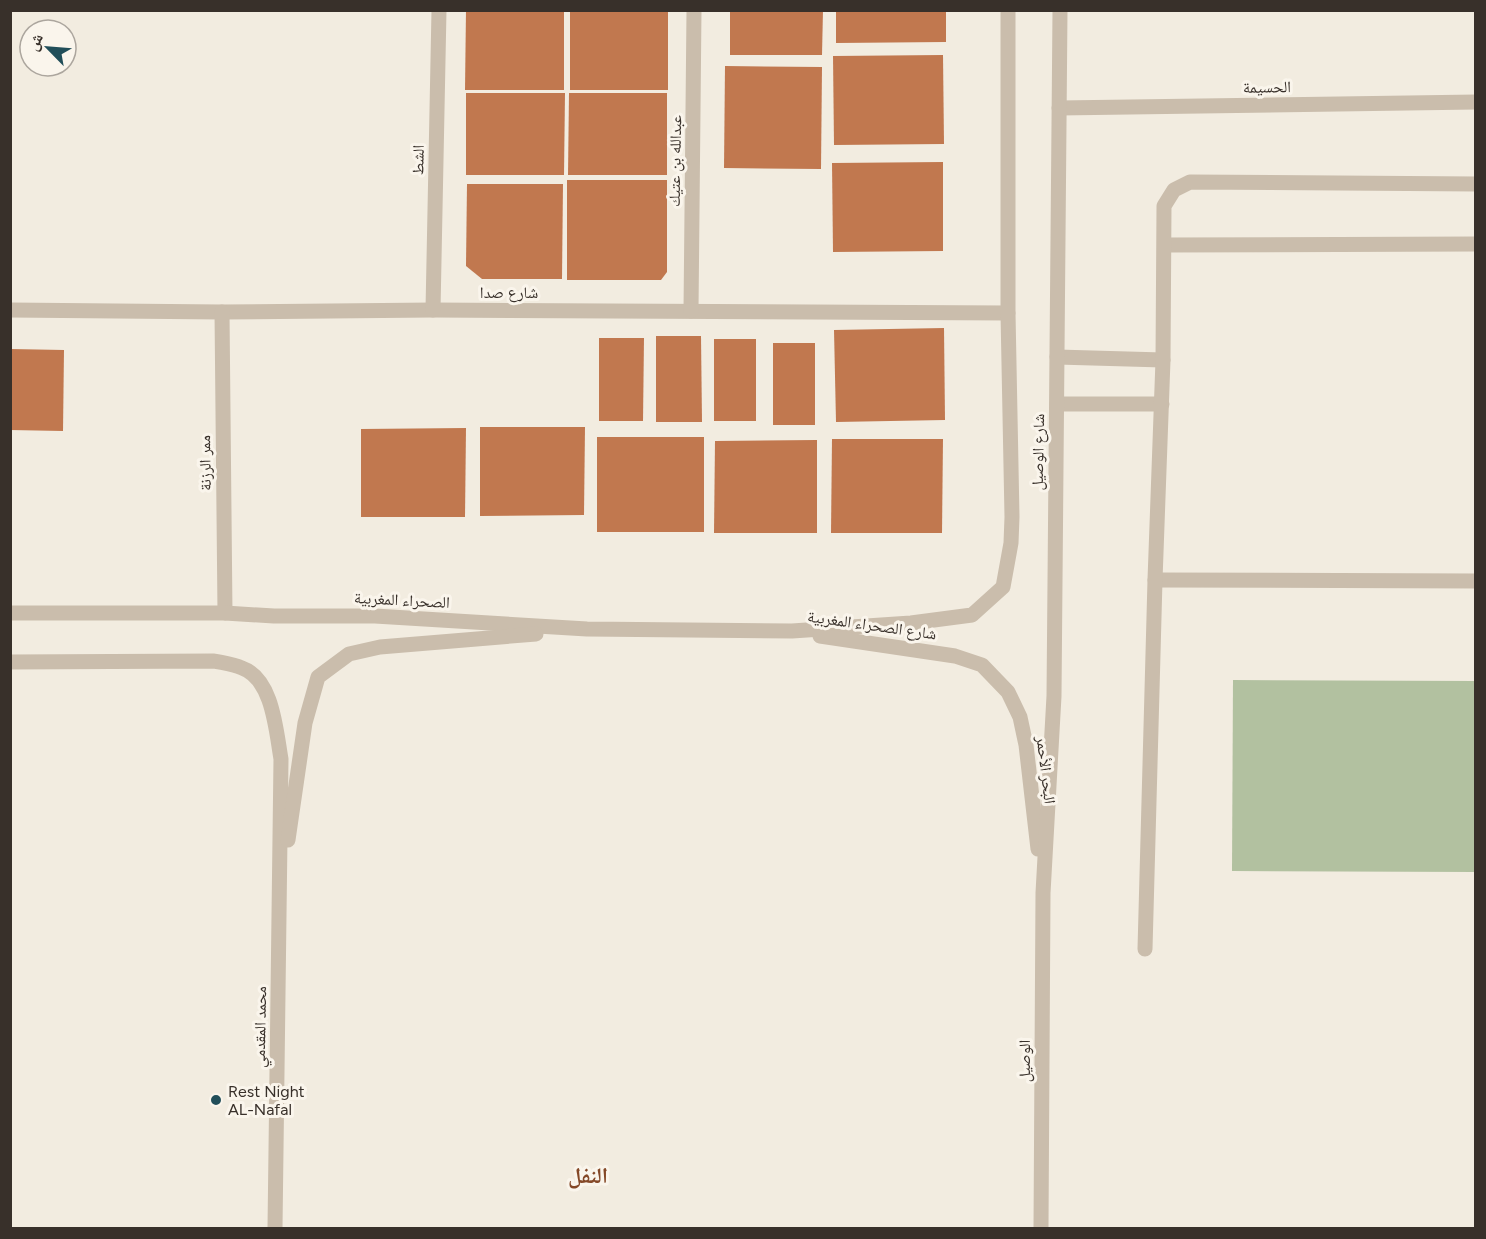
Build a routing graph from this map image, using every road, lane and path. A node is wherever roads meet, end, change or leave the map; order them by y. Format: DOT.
graph roads {
  1 [pos="439,10"];
  2 [pos="694,10"];
  3 [pos="1008,10"];
  4 [pos="1060,10"];
  5 [pos="1476,102"];
  6 [pos="1059,108"];
  7 [pos="1476,184"];
  8 [pos="1476,244"];
  9 [pos="1165,245"];
  10 [pos="10,310"];
  11 [pos="433,310"];
  12 [pos="691,311"];
  13 [pos="222,312"];
  14 [pos="1008,313"];
  15 [pos="1057,357"];
  16 [pos="1163,360"];
  17 [pos="1057,404"];
  18 [pos="1162,404"];
  19 [pos="1155,580"];
  20 [pos="1476,581"];
  21 [pos="10,613"];
  22 [pos="225,613"];
  23 [pos="972,615"];
  24 [pos="587,629"];
  25 [pos="792,631"];
  26 [pos="10,662"];
  27 [pos="982,665"];
  28 [pos="1043,894"];
  29 [pos="279,898"];
  30 [pos="1145,949"];
  31 [pos="274,1228"];
  32 [pos="1041,1228"];
  1 -- 11 [label="street, الشط"];
  2 -- 12 [label="street, عبدالله بن عتيك"];
  3 -- 14 [label="street, شارع الوصيل"];
  4 -- 6 [label="street, شارع الوصيل"];
  5 -- 6 [label="street, الحسيمة"];
  6 -- 15 [label="street, شارع الوصيل"];
  7 -- 9 [label="street"];
  8 -- 9 [label="street"];
  9 -- 16 [label="street"];
  10 -- 13 [label="street, شارع صدا"];
  11 -- 12 [label="street, شارع صدا"];
  11 -- 13 [label="street, شارع صدا"];
  12 -- 14 [label="street, شارع صدا"];
  13 -- 22 [label="street, ممر الرزنة"];
  14 -- 23 [label="street, شارع الوصيل"];
  15 -- 16 [label="street"];
  15 -- 17 [label="street, شارع الوصيل"];
  16 -- 18 [label="street"];
  17 -- 18 [label="street"];
  17 -- 28 [label="street, شارع الوصيل"];
  18 -- 19 [label="street"];
  19 -- 20 [label="street"];
  19 -- 30 [label="street"];
  21 -- 22 [label="street, الصحراء المغربية"];
  22 -- 24 [label="street, الصحراء المغربية"];
  23 -- 25 [label="street, شارع الصحراء المغربية"];
  24 -- 25 [label="street, الصحراء المغربية"];
  24 -- 29 [label="street, محمد المقدمي"];
  25 -- 27 [label="street, شارع الصحراء المغربية"];
  26 -- 29 [label="street, محمد المقدمي"];
  27 -- 28 [label="street, البحر الأحمر"];
  28 -- 32 [label="street, الوصيل"];
  29 -- 31 [label="street, محمد المقدمي"];
}
